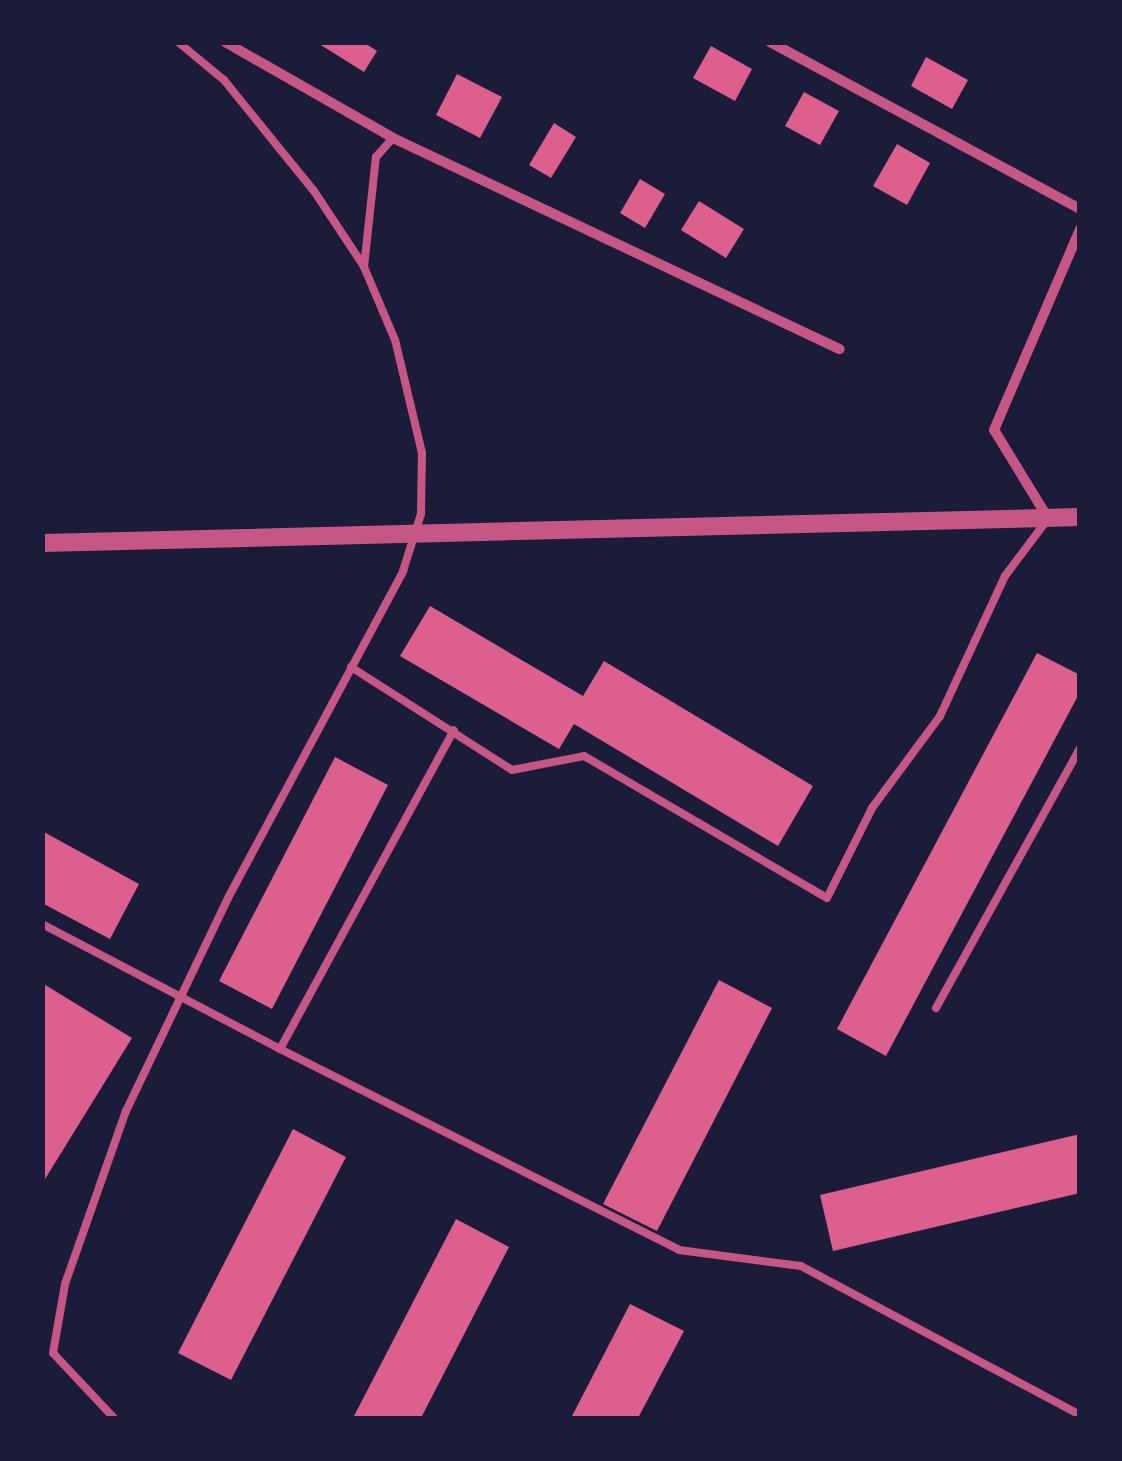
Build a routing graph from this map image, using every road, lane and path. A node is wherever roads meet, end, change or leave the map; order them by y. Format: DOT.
graph roads {
  1 [pos="178,42"];
  2 [pos="224,42"];
  3 [pos="770,42"];
  4 [pos="393,138"];
  5 [pos="1080,209"];
  6 [pos="1080,229"];
  7 [pos="364,267"];
  8 [pos="840,349"];
  9 [pos="1080,517"];
  10 [pos="1048,518"];
  11 [pos="412,535"];
  12 [pos="42,543"];
  13 [pos="351,667"];
  14 [pos="454,730"];
  15 [pos="1080,748"];
  16 [pos="42,924"];
  17 [pos="180,998"];
  18 [pos="936,1008"];
  19 [pos="280,1049"];
  20 [pos="1080,1415"];
  21 [pos="114,1418"];
  1 -- 7 [label="lane"];
  2 -- 4 [label="street"];
  3 -- 5 [label="street"];
  4 -- 7 [label="lane"];
  4 -- 8 [label="street"];
  6 -- 10 [label="street"];
  7 -- 11 [label="lane"];
  9 -- 10 [label="street"];
  10 -- 11 [label="street"];
  10 -- 14 [label="lane"];
  11 -- 12 [label="street"];
  11 -- 13 [label="lane"];
  13 -- 14 [label="lane"];
  13 -- 17 [label="lane"];
  14 -- 19 [label="lane"];
  15 -- 18 [label="lane"];
  16 -- 17 [label="lane"];
  17 -- 19 [label="lane"];
  17 -- 21 [label="lane"];
  19 -- 20 [label="lane"];
}
